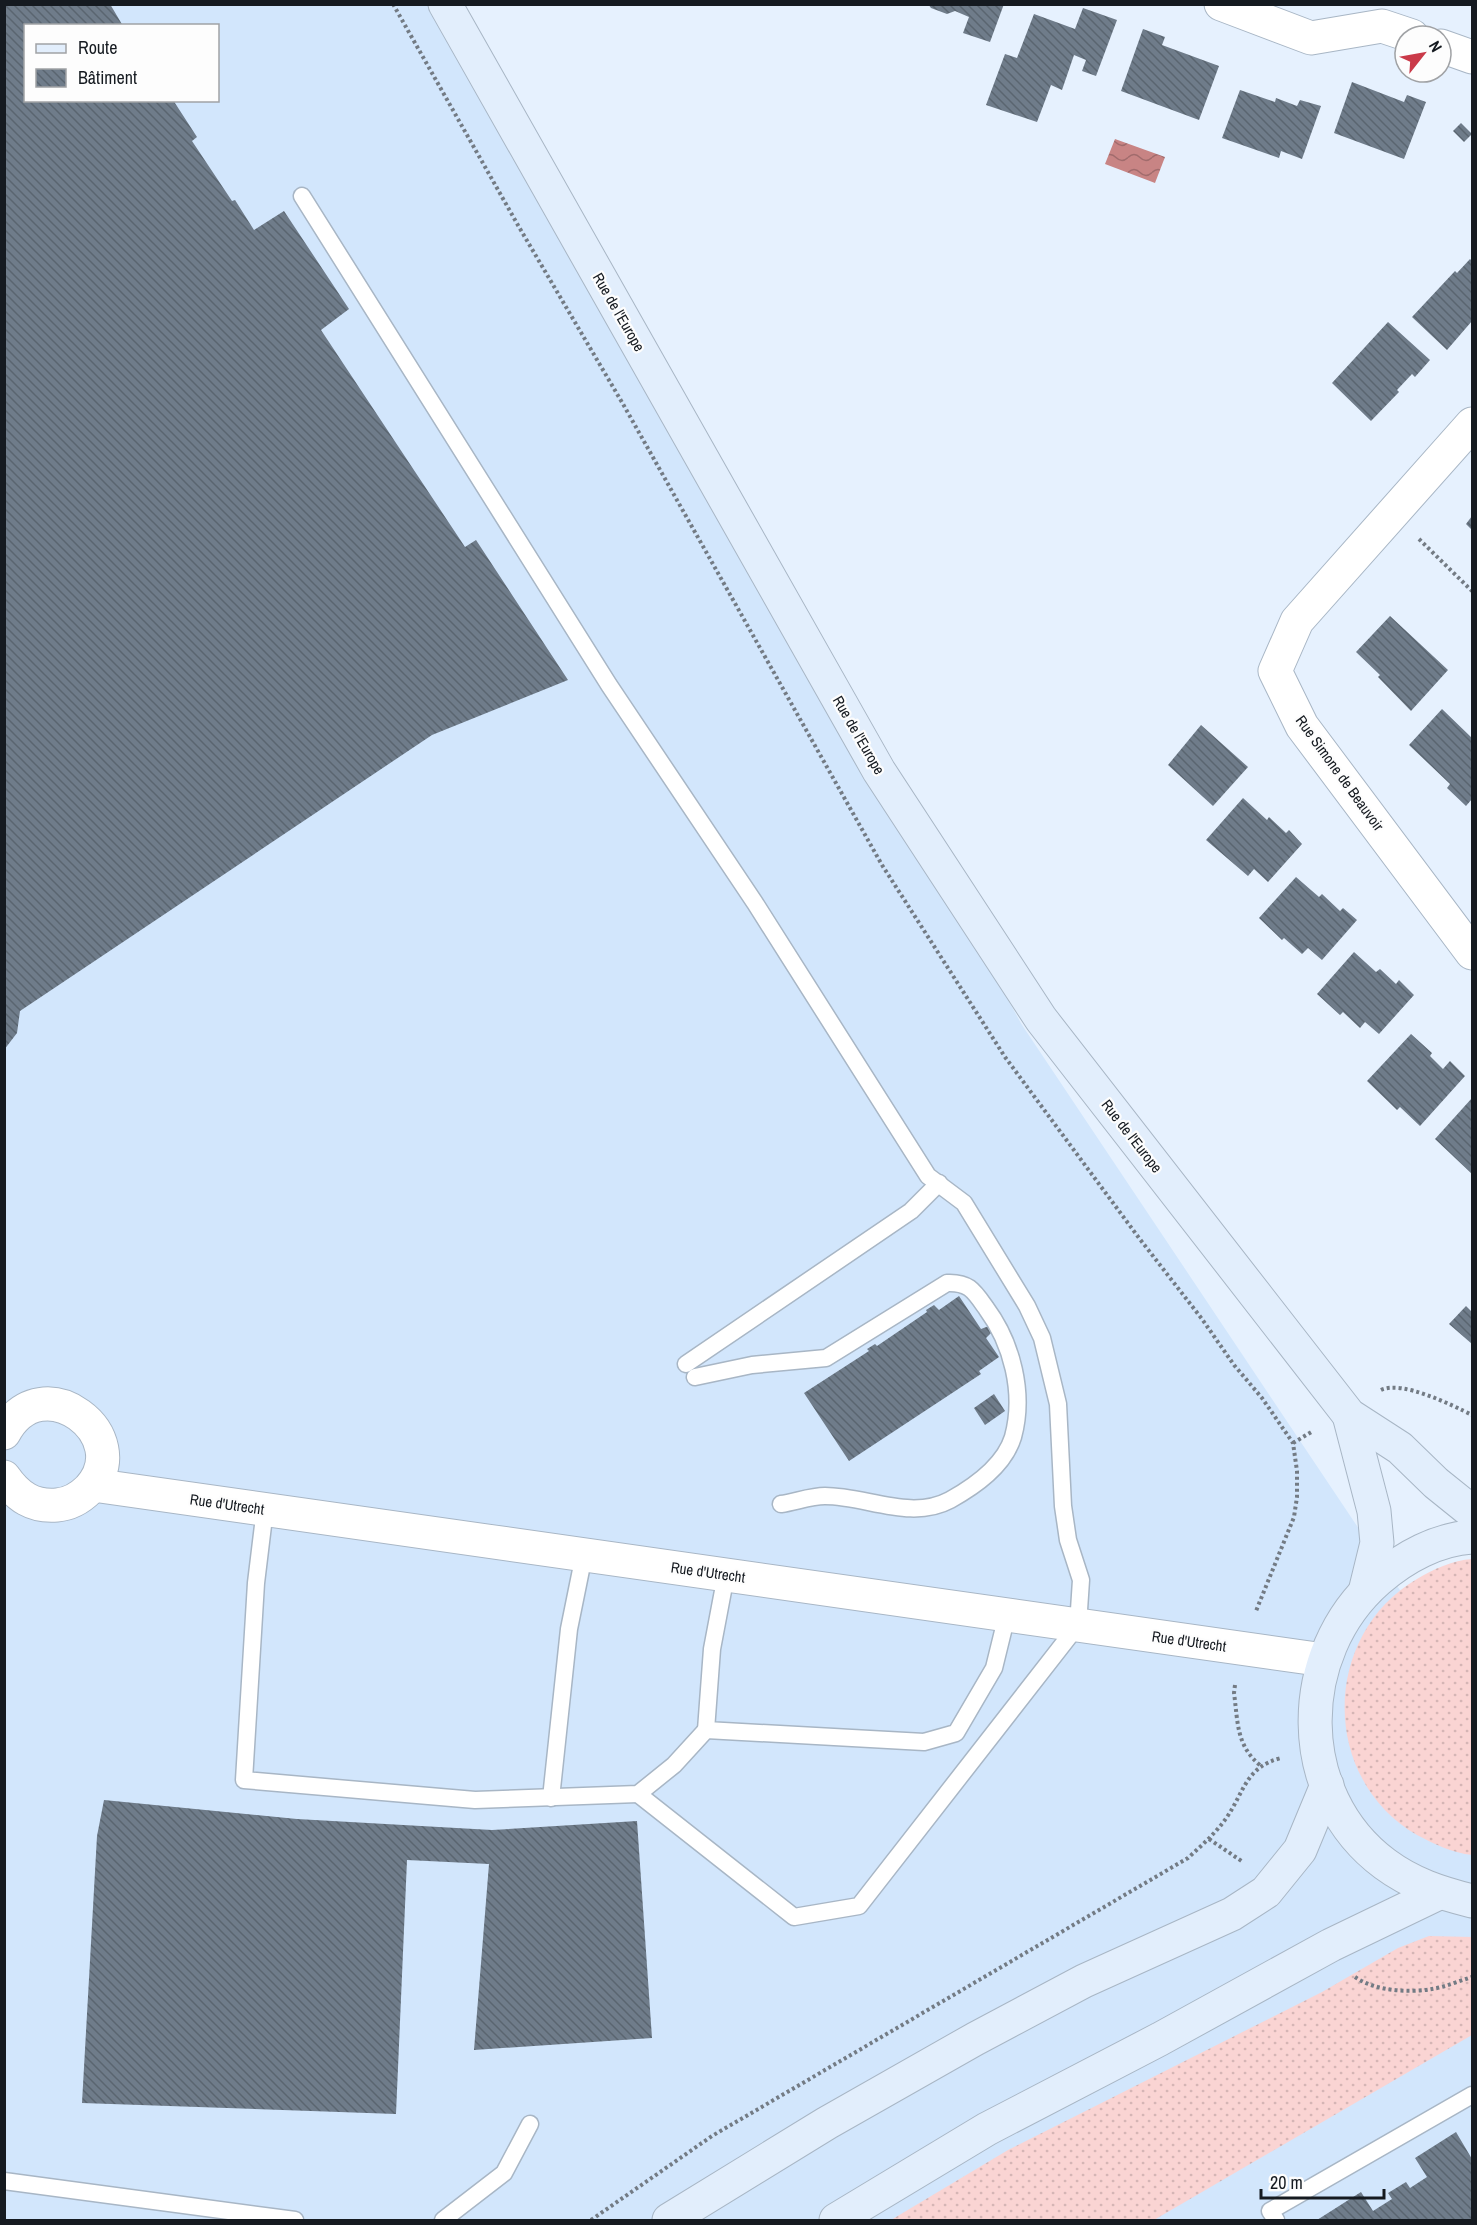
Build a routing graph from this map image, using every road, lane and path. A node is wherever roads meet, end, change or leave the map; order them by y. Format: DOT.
graph roads {
  1 [pos="445,4"];
  2 [pos="1221,4"];
  3 [pos="1393,30"];
  4 [pos="1453,50"];
  5 [pos="1473,57"];
  6 [pos="302,196"];
  7 [pos="1473,424"];
  8 [pos="1392,514"];
  9 [pos="1473,591"];
  10 [pos="1473,953"];
  11 [pos="939,1184"];
  12 [pos="1442,1402"];
  13 [pos="1349,1415"];
  14 [pos="1473,1415"];
  15 [pos="4,1433"];
  16 [pos="1293,1443"];
  17 [pos="4,1477"];
  18 [pos="93,1485"];
  19 [pos="780,1504"];
  20 [pos="266,1509"];
  21 [pos="1473,1512"];
  22 [pos="1473,1536"];
  23 [pos="584,1555"];
  24 [pos="726,1575"];
  25 [pos="1365,1592"];
  26 [pos="1007,1615"];
  27 [pos="1078,1625"];
  28 [pos="1242,1648"];
  29 [pos="1324,1660"];
  30 [pos="706,1730"];
  31 [pos="1327,1785"];
  32 [pos="638,1794"];
  33 [pos="551,1798"];
  34 [pos="1440,1893"];
  35 [pos="1473,1901"];
  36 [pos="1350,1974"];
  37 [pos="1473,1977"];
  38 [pos="1473,2095"];
  39 [pos="530,2124"];
  40 [pos="4,2181"];
  41 [pos="295,2220"];
  42 [pos="443,2220"];
  43 [pos="591,2220"];
  44 [pos="669,2220"];
  45 [pos="836,2220"];
  46 [pos="1276,2220"];
  1 -- 13 [label="main road, Rue de l'Europe"];
  2 -- 3 [label="street"];
  4 -- 5 [label="street"];
  6 -- 11 [label="lane"];
  7 -- 8 [label="street, Rue Simone de Beauvoir"];
  8 -- 9 [label="path"];
  8 -- 10 [label="street, Rue Simone de Beauvoir"];
  11 -- 19 [label="lane"];
  11 -- 27 [label="lane"];
  12 -- 14 [label="path"];
  13 -- 21 [label="main road, Rue de l'Europe"];
  13 -- 25 [label="main road, Rue de l'Europe"];
  15 -- 18 [label="street"];
  16 -- 28 [label="path"];
  17 -- 18 [label="street"];
  18 -- 20 [label="street, Rue d'Utrecht"];
  20 -- 23 [label="street, Rue d'Utrecht"];
  20 -- 33 [label="lane"];
  22 -- 25 [label="main road"];
  23 -- 24 [label="street, Rue d'Utrecht"];
  23 -- 33 [label="lane"];
  24 -- 26 [label="street, Rue d'Utrecht"];
  24 -- 30 [label="lane"];
  25 -- 29 [label="main road"];
  26 -- 27 [label="street, Rue d'Utrecht"];
  26 -- 30 [label="lane"];
  27 -- 28 [label="street, Rue d'Utrecht"];
  27 -- 32 [label="lane"];
  28 -- 29 [label="street, Rue d'Utrecht"];
  28 -- 43 [label="path"];
  29 -- 31 [label="main road"];
  30 -- 32 [label="lane"];
  31 -- 34 [label="main road"];
  31 -- 44 [label="main road"];
  32 -- 33 [label="lane"];
  34 -- 35 [label="main road"];
  34 -- 45 [label="main road"];
  36 -- 37 [label="path"];
  38 -- 46 [label="lane"];
  39 -- 42 [label="lane"];
  40 -- 41 [label="lane"];
}
